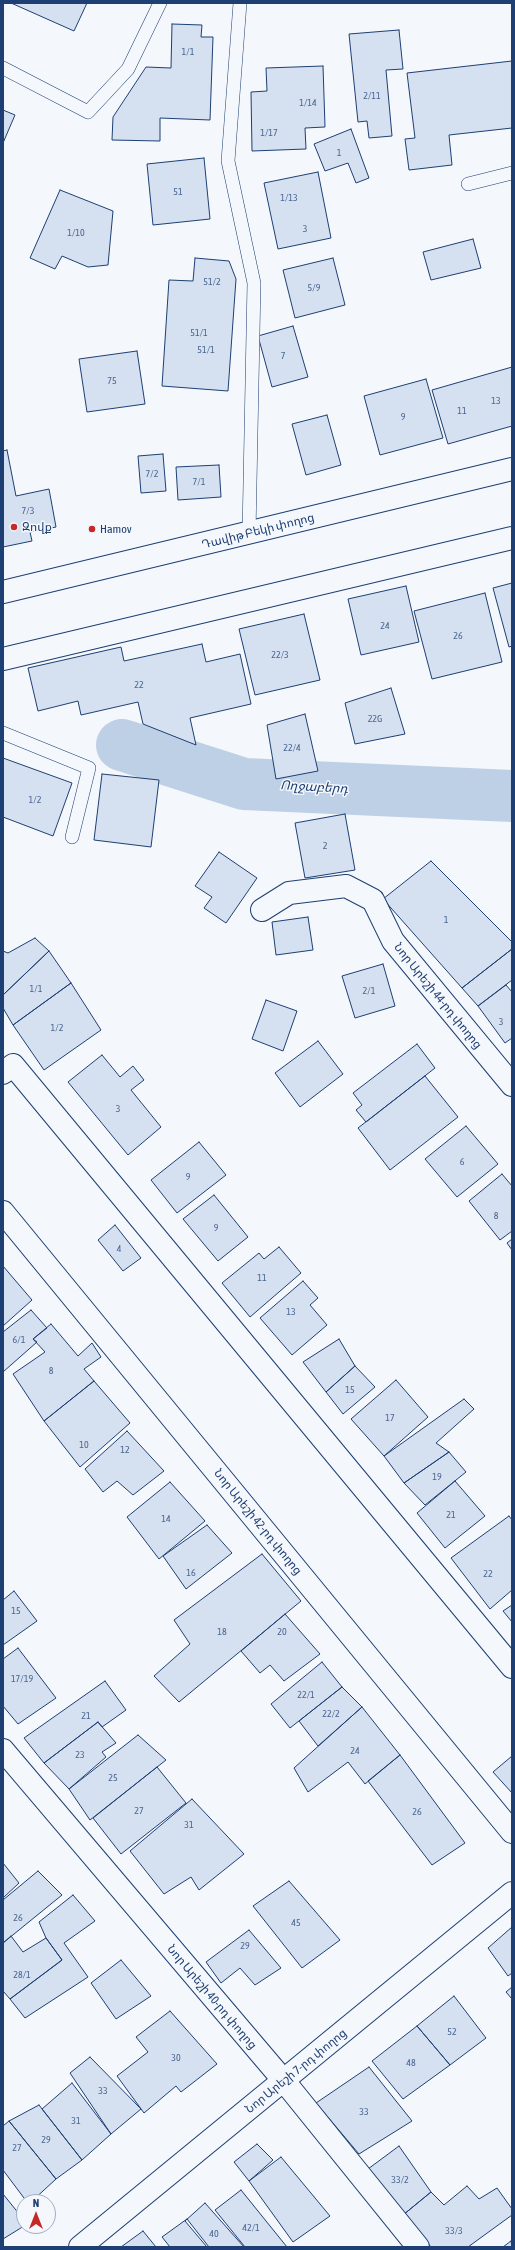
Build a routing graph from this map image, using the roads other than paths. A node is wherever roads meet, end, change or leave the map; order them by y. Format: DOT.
graph roads {
  1 [pos="160,3"];
  2 [pos="240,3"];
  3 [pos="3,68"];
  4 [pos="512,173"];
  5 [pos="468,184"];
  6 [pos="512,469"];
  7 [pos="249,533"];
  8 [pos="512,538"];
  9 [pos="3,592"];
  10 [pos="3,659"];
  11 [pos="3,732"];
  12 [pos="72,838"];
  13 [pos="262,910"];
  14 [pos="3,1073"];
  15 [pos="512,1085"];
  16 [pos="3,1212"];
  17 [pos="512,1667"];
  18 [pos="3,1750"];
  19 [pos="512,1832"];
  20 [pos="512,1893"];
  21 [pos="284,2081"];
  22 [pos="80,2247"];
  23 [pos="418,2247"];
  1 -- 3 [label="lane"];
  2 -- 7 [label="lane"];
  4 -- 5 [label="lane"];
  6 -- 7 [label="street, Դավիթ Բեկի փողոց"];
  7 -- 9 [label="street, Դավիթ Բեկի փողոց"];
  8 -- 10 [label="street"];
  11 -- 12 [label="lane"];
  13 -- 15 [label="street, Նոր Արեշի 44-րդ փողոց"];
  14 -- 17 [label="street"];
  16 -- 19 [label="street, Նոր Արեշի 42-րդ փողոց"];
  18 -- 21 [label="street, Նոր Արեշի 40-րդ փողոց"];
  20 -- 21 [label="street, Նոր Արեշի 7-րդ փողոց"];
  21 -- 22 [label="street, Նոր Արեշի 7-րդ փողոց"];
  21 -- 23 [label="street, Նոր Արեշի 40-րդ փողոց"];
}
